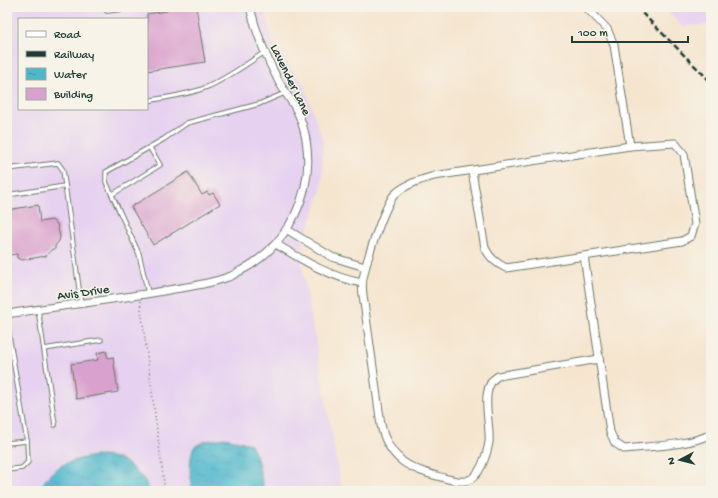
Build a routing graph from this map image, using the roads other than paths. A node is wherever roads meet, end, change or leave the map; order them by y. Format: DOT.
graph roads {
  1 [pos="104,7"];
  2 [pos="141,7"];
  3 [pos="250,7"];
  4 [pos="586,7"];
  5 [pos="265,52"];
  6 [pos="285,93"];
  7 [pos="148,101"];
  8 [pos="630,146"];
  9 [pos="150,148"];
  10 [pos="7,169"];
  11 [pos="472,171"];
  12 [pos="66,186"];
  13 [pos="113,194"];
  14 [pos="7,195"];
  15 [pos="286,229"];
  16 [pos="276,244"];
  17 [pos="584,256"];
  18 [pos="365,267"];
  19 [pos="362,283"];
  20 [pos="162,292"];
  21 [pos="148,294"];
  22 [pos="81,303"];
  23 [pos="38,309"];
  24 [pos="7,314"];
  25 [pos="7,324"];
  26 [pos="101,340"];
  27 [pos="44,349"];
  28 [pos="7,354"];
  29 [pos="12,354"];
  30 [pos="599,359"];
  31 [pos="55,425"];
  32 [pos="711,434"];
  33 [pos="27,440"];
  34 [pos="7,443"];
  35 [pos="7,470"];
  1 -- 2 [label="lane"];
  3 -- 5 [label="street, Lavender Lane"];
  4 -- 8 [label="street"];
  5 -- 6 [label="street, Lavender Lane"];
  5 -- 7 [label="lane"];
  6 -- 9 [label="lane"];
  6 -- 15 [label="street, Lavender Lane"];
  8 -- 11 [label="street"];
  8 -- 17 [label="street"];
  9 -- 13 [label="lane"];
  9 -- 13 [label="lane"];
  10 -- 12 [label="lane"];
  11 -- 17 [label="street"];
  11 -- 18 [label="street"];
  12 -- 14 [label="lane"];
  12 -- 22 [label="lane"];
  13 -- 21 [label="lane"];
  15 -- 16 [label="street, Lavender Lane"];
  15 -- 18 [label="street"];
  16 -- 19 [label="street"];
  16 -- 20 [label="street, Lavender Lane"];
  17 -- 30 [label="street"];
  18 -- 19 [label="street"];
  19 -- 30 [label="street"];
  20 -- 21 [label="street, Avis Drive"];
  21 -- 22 [label="street, Avis Drive"];
  22 -- 23 [label="street, Avis Drive"];
  23 -- 24 [label="street, Avis Drive"];
  23 -- 27 [label="lane"];
  25 -- 29 [label="lane"];
  26 -- 27 [label="lane"];
  27 -- 31 [label="lane"];
  28 -- 29 [label="lane"];
  29 -- 33 [label="lane"];
  30 -- 32 [label="street"];
  33 -- 34 [label="lane"];
  33 -- 35 [label="lane"];
}
